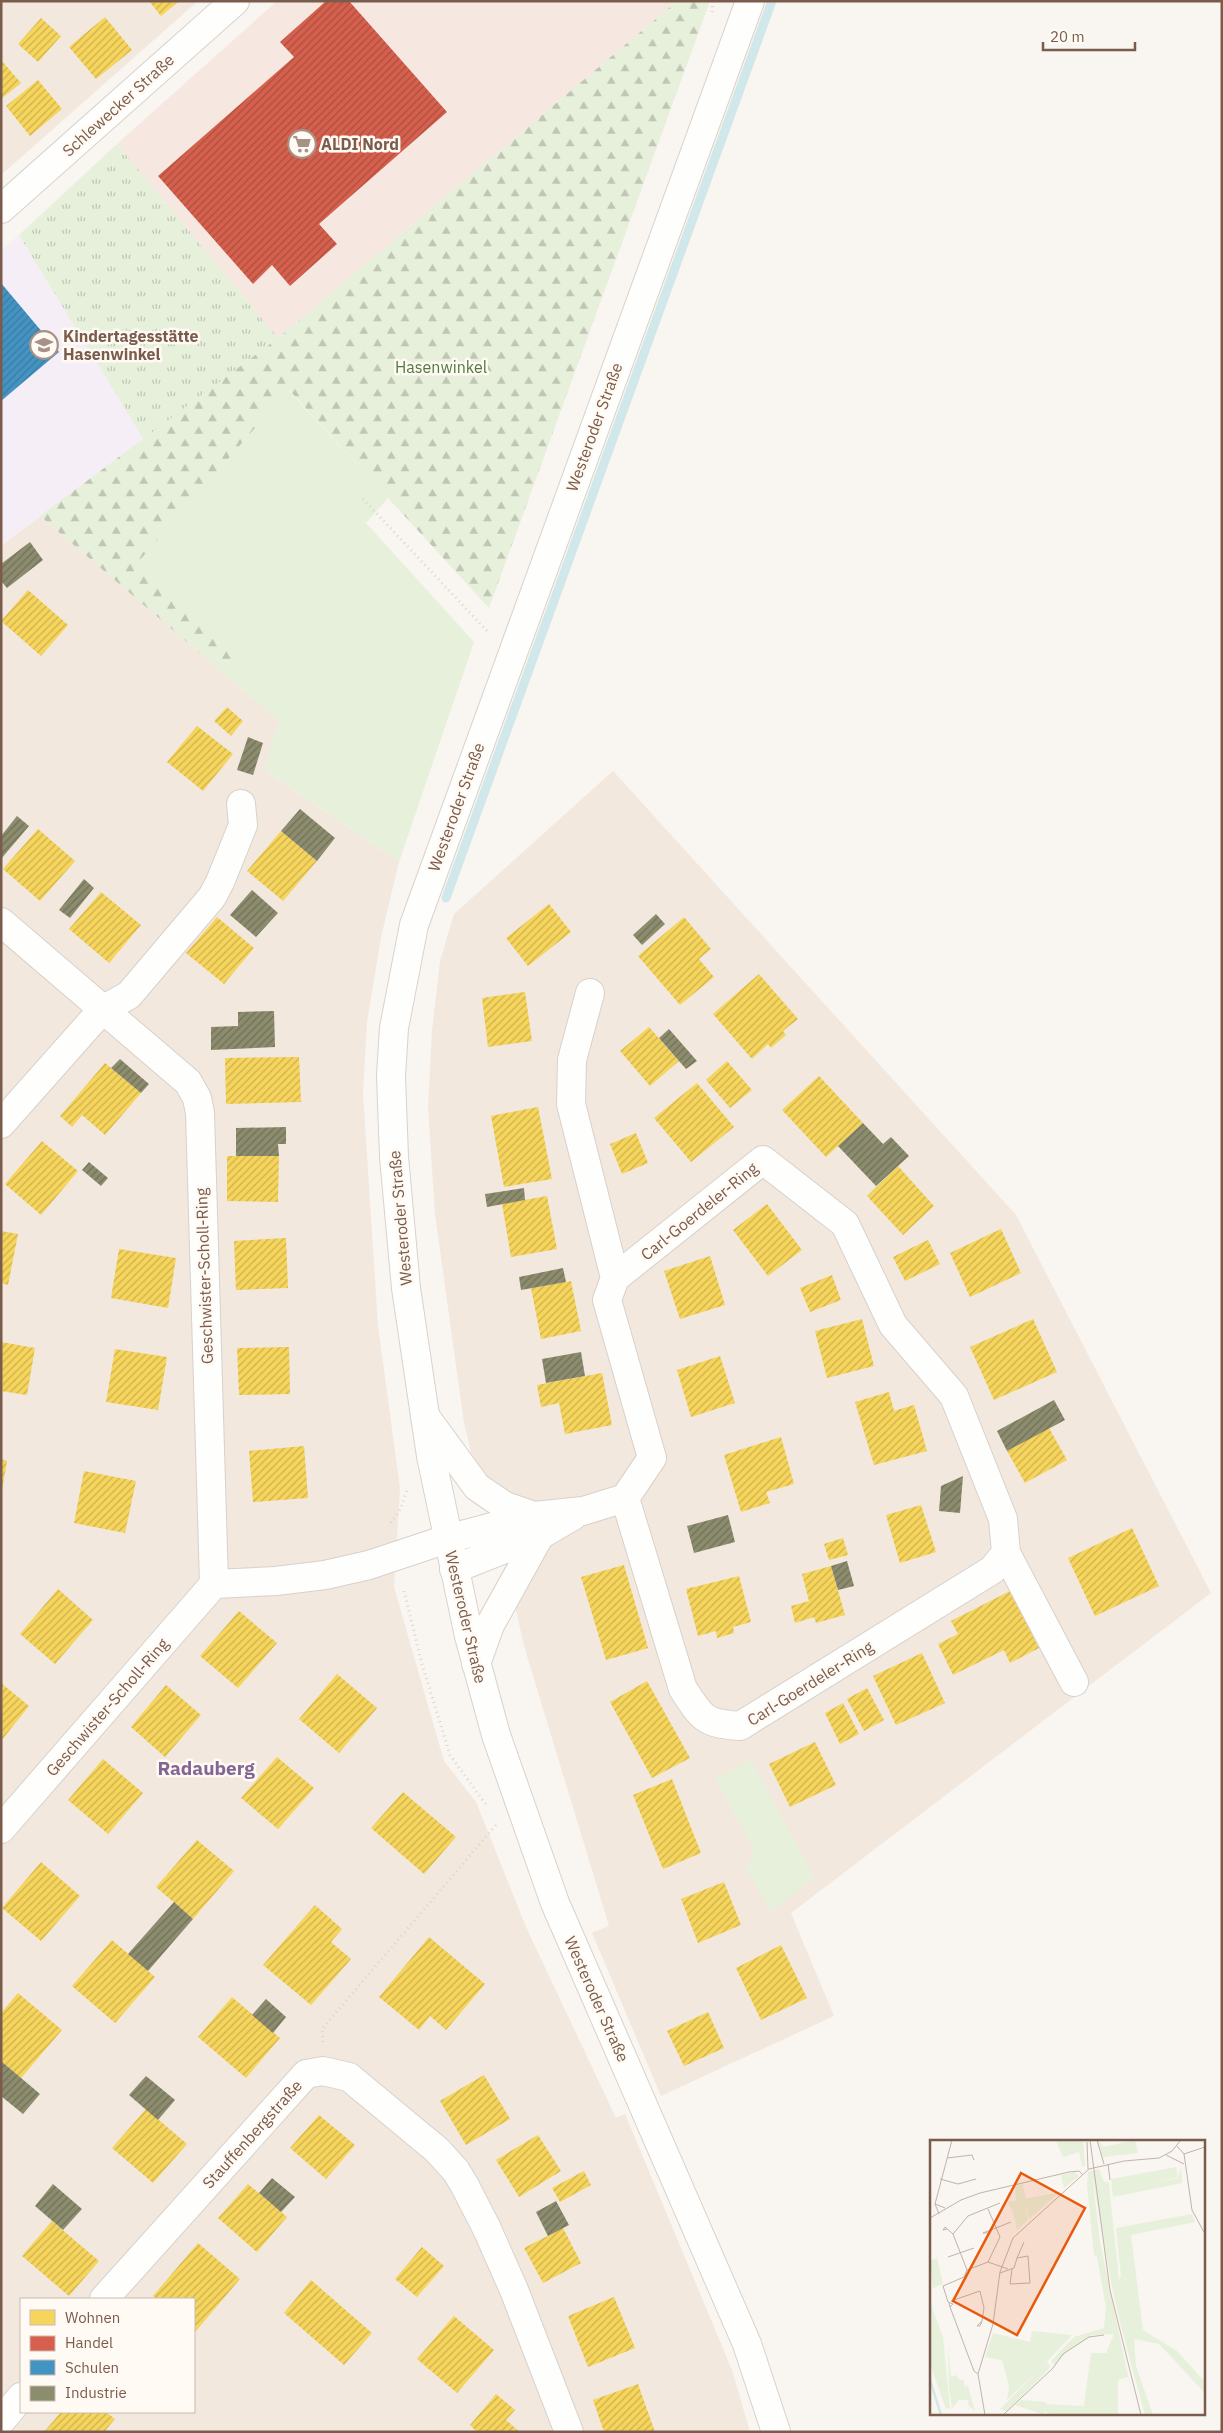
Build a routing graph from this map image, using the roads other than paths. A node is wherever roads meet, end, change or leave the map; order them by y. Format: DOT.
graph roads {
  1 [pos="235,1"];
  2 [pos="750,1"];
  3 [pos="1,209"];
  4 [pos="241,804"];
  5 [pos="1,922"];
  6 [pos="590,993"];
  7 [pos="102,1010"];
  8 [pos="1,1124"];
  9 [pos="615,1278"];
  10 [pos="425,1416"];
  11 [pos="625,1498"];
  12 [pos="537,1525"];
  13 [pos="448,1539"];
  14 [pos="1006,1553"];
  15 [pos="454,1568"];
  16 [pos="214,1584"];
  17 [pos="476,1664"];
  18 [pos="1074,1682"];
  19 [pos="1,1829"];
  20 [pos="105,2298"];
  21 [pos="20,2398"];
  22 [pos="1,2421"];
  23 [pos="569,2432"];
  24 [pos="776,2432"];
  1 -- 3 [label="street, Schlewecker Straße"];
  2 -- 10 [label="street, Westeroder Straße"];
  4 -- 7 [label="street"];
  5 -- 7 [label="street, Geschwister-Scholl-Ring"];
  6 -- 9 [label="street"];
  7 -- 8 [label="street"];
  7 -- 16 [label="street, Geschwister-Scholl-Ring"];
  9 -- 11 [label="street"];
  9 -- 14 [label="street, Carl-Goerdeler-Ring"];
  10 -- 12 [label="street"];
  10 -- 13 [label="street, Westeroder Straße"];
  11 -- 12 [label="street"];
  11 -- 14 [label="street, Carl-Goerdeler-Ring"];
  12 -- 13 [label="street"];
  12 -- 15 [label="street"];
  12 -- 17 [label="street"];
  13 -- 15 [label="street, Westeroder Straße"];
  13 -- 16 [label="street"];
  14 -- 18 [label="street, Carl-Goerdeler-Ring"];
  15 -- 17 [label="street, Westeroder Straße"];
  16 -- 19 [label="street, Geschwister-Scholl-Ring"];
  17 -- 24 [label="street, Westeroder Straße"];
  20 -- 23 [label="street, Stauffenbergstraße"];
  21 -- 22 [label="street"];
}
